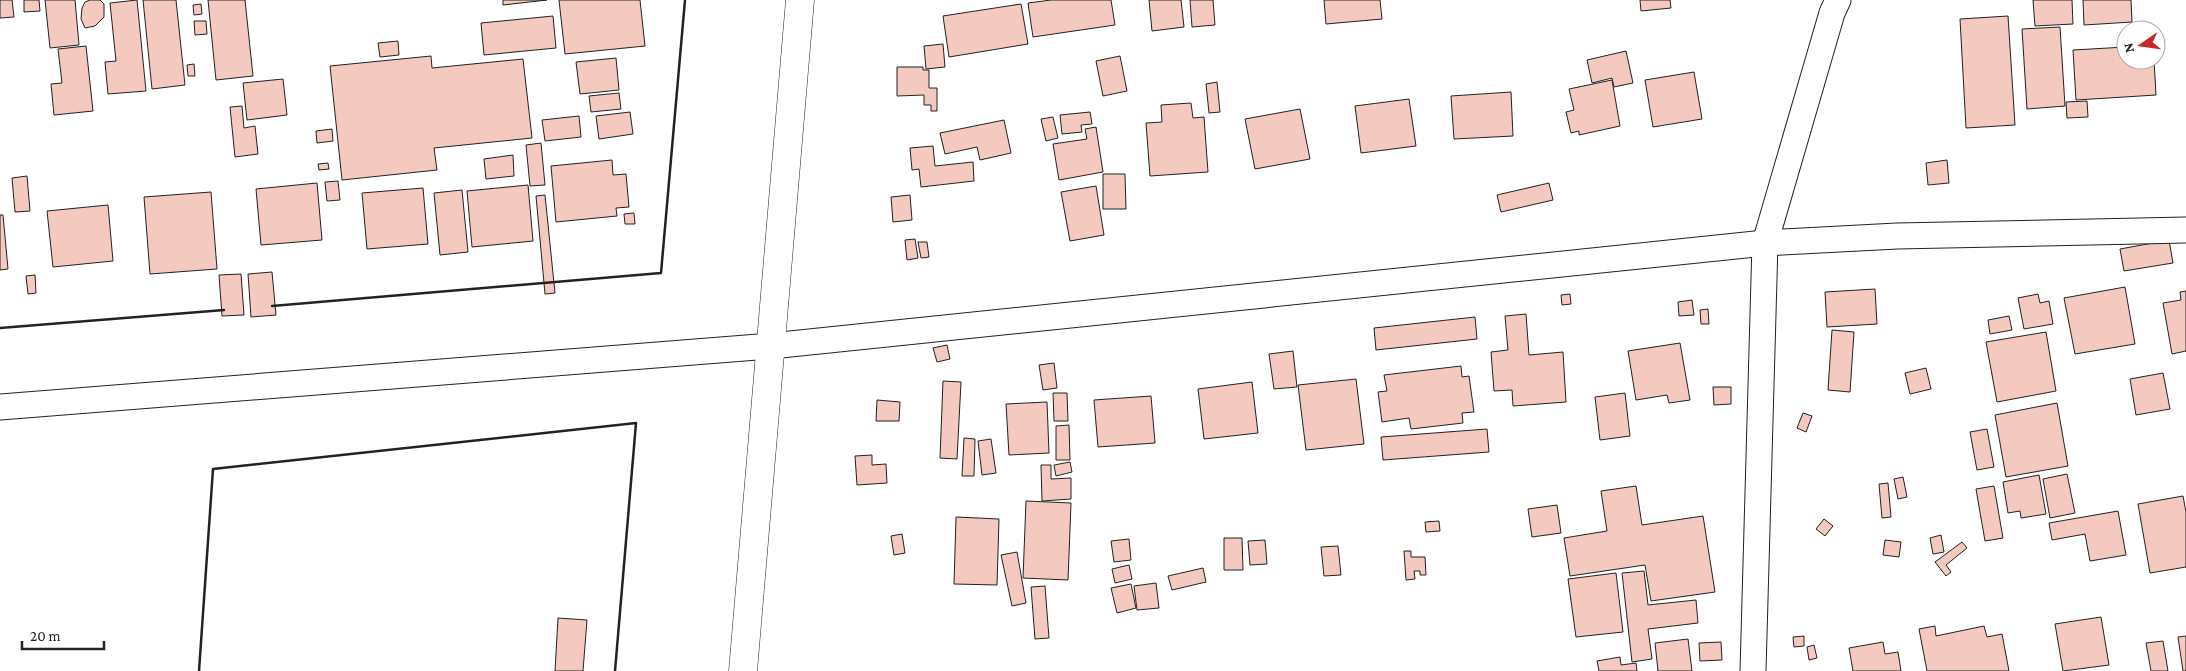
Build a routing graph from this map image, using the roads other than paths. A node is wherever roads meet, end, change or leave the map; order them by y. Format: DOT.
graph roads {
  1 [pos="800,0"];
  2 [pos="1838,0"];
  3 [pos="2186,230"];
  4 [pos="1766,243"];
  5 [pos="770,346"];
  6 [pos="0,407"];
  7 [pos="743,671"];
  8 [pos="1753,671"];
  1 -- 5 [label="street"];
  2 -- 4 [label="street"];
  3 -- 4 [label="street"];
  4 -- 5 [label="street"];
  4 -- 8 [label="street"];
  5 -- 6 [label="street"];
  5 -- 7 [label="street"];
}
